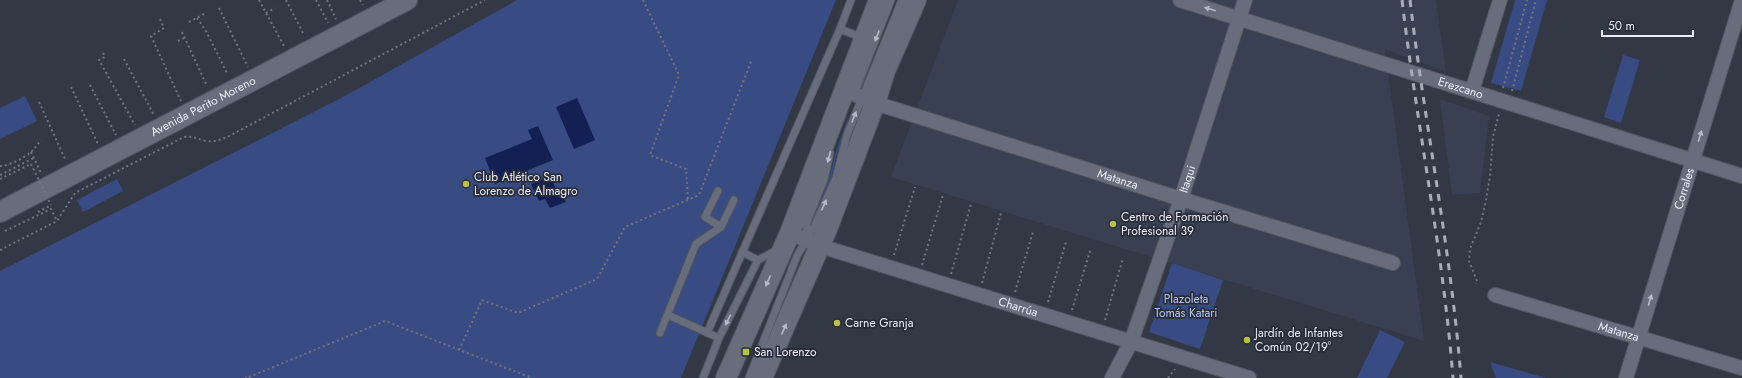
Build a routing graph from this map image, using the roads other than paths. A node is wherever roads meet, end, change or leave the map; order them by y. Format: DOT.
graph roads {
  1 [pos="384,0"];
  2 [pos="406,0"];
  3 [pos="851,0"];
  4 [pos="879,0"];
  5 [pos="891,0"];
  6 [pos="902,0"];
  7 [pos="916,0"];
  8 [pos="1180,0"];
  9 [pos="1245,0"];
  10 [pos="1500,0"];
  11 [pos="1742,0"];
  12 [pos="1240,18"];
  13 [pos="840,29"];
  14 [pos="865,38"];
  15 [pos="1472,92"];
  16 [pos="857,97"];
  17 [pos="833,144"];
  18 [pos="842,154"];
  19 [pos="1693,161"];
  20 [pos="1742,176"];
  21 [pos="718,191"];
  22 [pos="0,199"];
  23 [pos="1181,199"];
  24 [pos="734,200"];
  25 [pos="0,212"];
  26 [pos="721,227"];
  27 [pos="800,242"];
  28 [pos="742,252"];
  29 [pos="758,260"];
  30 [pos="1393,263"];
  31 [pos="1496,295"];
  32 [pos="668,315"];
  33 [pos="660,333"];
  34 [pos="707,333"];
  35 [pos="1639,337"];
  36 [pos="719,338"];
  37 [pos="1131,342"];
  38 [pos="1742,368"];
  39 [pos="702,378"];
  40 [pos="726,378"];
  41 [pos="749,378"];
  42 [pos="762,378"];
  43 [pos="1112,378"];
  44 [pos="1248,378"];
  45 [pos="1626,378"];
  1 -- 22 [label="main road, Avenida Perito Moreno"];
  2 -- 25 [label="main road, Avenida Perito Moreno"];
  3 -- 13 [label="lane"];
  4 -- 14 [label="main road"];
  5 -- 16 [label="lane, one-way"];
  6 -- 16 [label="lane"];
  7 -- 16 [label="main road"];
  12 -- 8 [label="street, Erezcano, one-way"];
  9 -- 12 [label="street, Itaqui"];
  10 -- 15 [label="street"];
  19 -- 11 [label="street, Corrales, one-way"];
  12 -- 15 [label="street, Erezcano"];
  12 -- 23 [label="street, Itaqui"];
  13 -- 14 [label="lane"];
  13 -- 28 [label="lane"];
  14 -- 16 [label="main road"];
  15 -- 19 [label="street, Erezcano"];
  18 -- 16 [label="lane, one-way"];
  16 -- 18 [label="lane"];
  16 -- 23 [label="street, Matanza"];
  16 -- 27 [label="main road"];
  16 -- 27 [label="main road"];
  17 -- 27 [label="lane, one-way"];
  27 -- 18 [label="lane, one-way"];
  19 -- 20 [label="street, Erezcano"];
  35 -- 19 [label="street, Corrales, one-way"];
  21 -- 26 [label="lane"];
  23 -- 30 [label="street, Matanza"];
  23 -- 37 [label="street, Itaqui"];
  24 -- 26 [label="lane"];
  26 -- 32 [label="lane"];
  27 -- 29 [label="lane"];
  27 -- 37 [label="street, Charrúa"];
  27 -- 40 [label="main road, one-way"];
  27 -- 41 [label="lane"];
  42 -- 27 [label="main road, one-way"];
  28 -- 29 [label="lane"];
  28 -- 34 [label="lane"];
  29 -- 36 [label="lane, one-way"];
  31 -- 35 [label="street, Matanza"];
  32 -- 33 [label="lane"];
  32 -- 34 [label="lane"];
  34 -- 36 [label="lane"];
  35 -- 38 [label="street, Matanza"];
  35 -- 45 [label="street, Corrales"];
  36 -- 39 [label="lane"];
  37 -- 43 [label="street, Itaqui"];
  37 -- 44 [label="street, Charrúa"];
}
